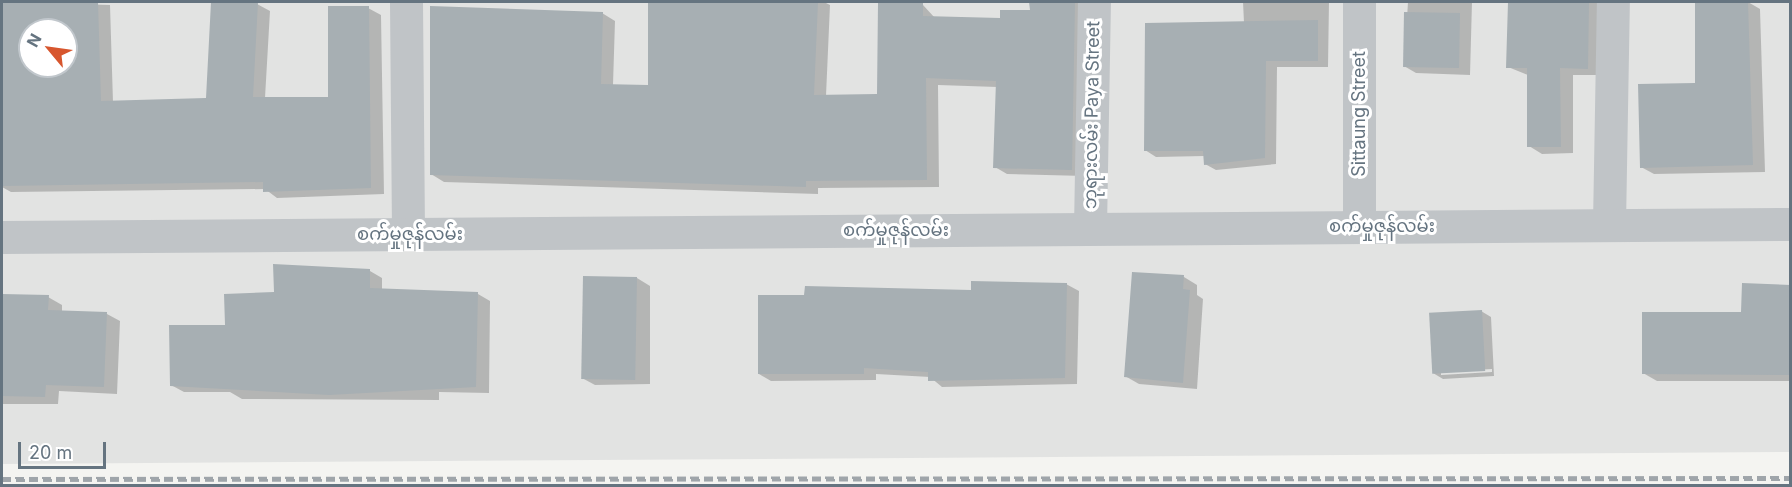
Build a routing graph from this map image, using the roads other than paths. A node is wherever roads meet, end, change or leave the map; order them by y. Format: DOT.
graph roads {
  1 [pos="406,2"];
  2 [pos="1094,2"];
  3 [pos="1359,2"];
  4 [pos="1613,2"];
  5 [pos="1609,224"];
  6 [pos="1791,224"];
  7 [pos="1359,226"];
  8 [pos="1090,228"];
  9 [pos="408,234"];
  10 [pos="2,237"];
  1 -- 9 [label="street"];
  2 -- 8 [label="street, ဘုရားလမ်း Paya Street"];
  3 -- 7 [label="street, Sittaung Street"];
  4 -- 5 [label="street"];
  5 -- 6 [label="street, စက်မှုဇုန်လမ်း"];
  5 -- 7 [label="street, စက်မှုဇုန်လမ်း"];
  7 -- 8 [label="street, စက်မှုဇုန်လမ်း"];
  8 -- 9 [label="street, စက်မှုဇုန်လမ်း"];
  9 -- 10 [label="street, စက်မှုဇုန်လမ်း"];
}
